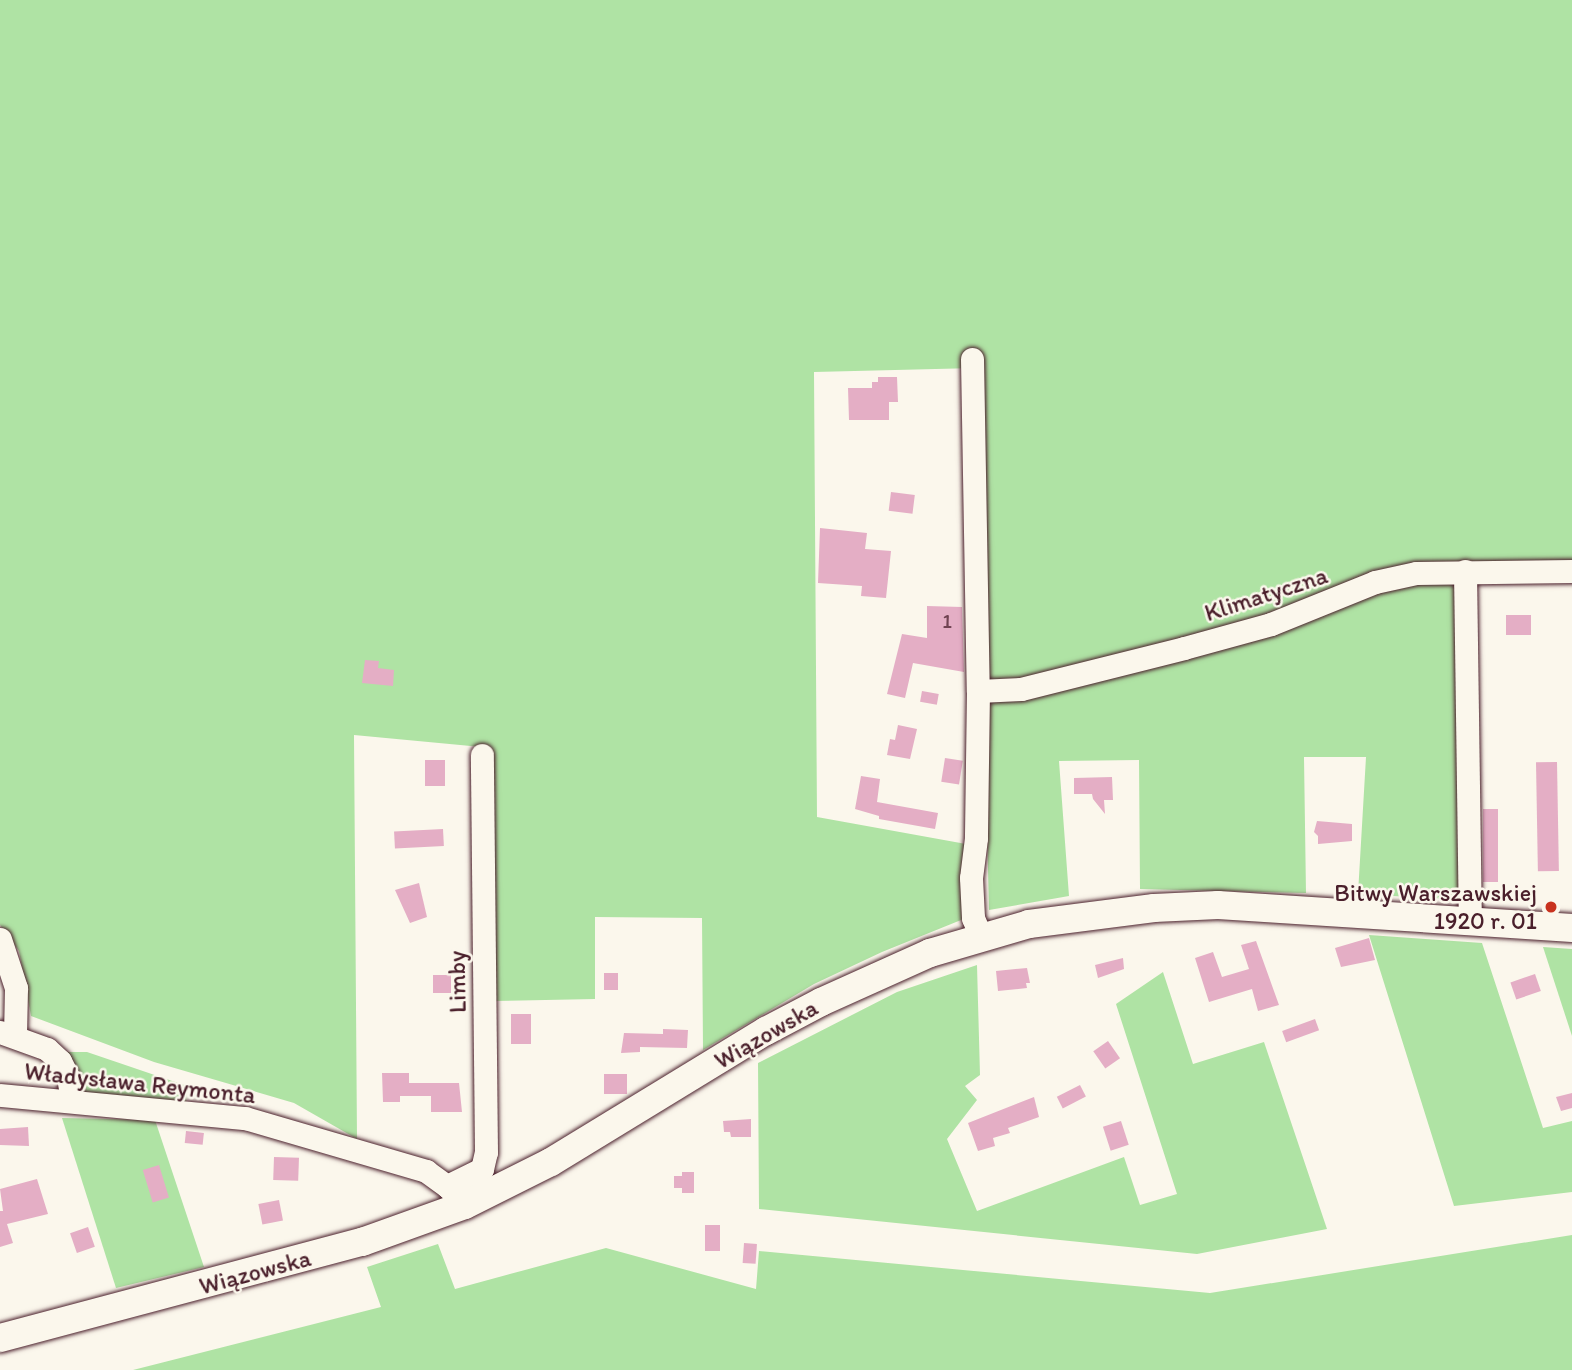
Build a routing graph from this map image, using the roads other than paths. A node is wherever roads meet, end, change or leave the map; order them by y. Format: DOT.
graph roads {
  1 [pos="972,359"];
  2 [pos="1572,570"];
  3 [pos="1465,571"];
  4 [pos="978,691"];
  5 [pos="482,755"];
  6 [pos="1469,920"];
  7 [pos="1572,928"];
  8 [pos="981,937"];
  9 [pos="0,939"];
  10 [pos="7,1034"];
  11 [pos="0,1095"];
  12 [pos="72,1100"];
  13 [pos="456,1195"];
  14 [pos="0,1338"];
  1 -- 4 [label="street"];
  2 -- 3 [label="street, Klimatyczna"];
  3 -- 4 [label="street, Klimatyczna"];
  3 -- 6 [label="street"];
  4 -- 8 [label="street"];
  5 -- 13 [label="street, Limby"];
  6 -- 7 [label="main road, Wiązowska"];
  6 -- 8 [label="main road, Wiązowska"];
  8 -- 13 [label="main road, Wiązowska"];
  9 -- 10 [label="street"];
  10 -- 12 [label="street"];
  11 -- 12 [label="street, Władysława Reymonta"];
  12 -- 13 [label="street, Władysława Reymonta"];
  13 -- 14 [label="main road, Wiązowska"];
}
